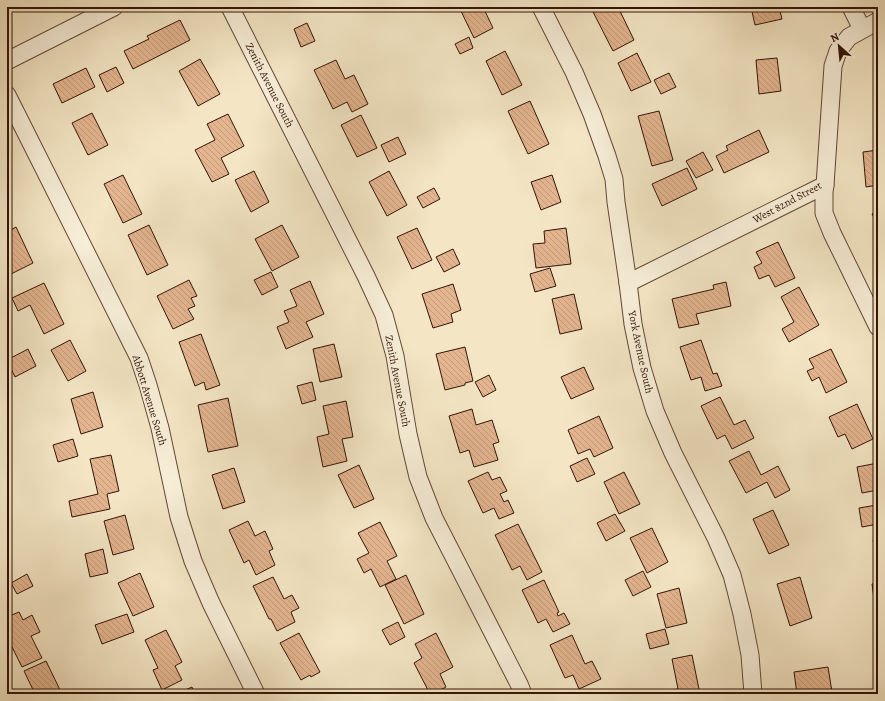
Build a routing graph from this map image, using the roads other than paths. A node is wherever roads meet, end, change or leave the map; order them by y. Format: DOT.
graph roads {
  1 [pos="114,7"];
  2 [pos="230,7"];
  3 [pos="541,7"];
  4 [pos="852,7"];
  5 [pos="878,21"];
  6 [pos="862,29"];
  7 [pos="7,61"];
  8 [pos="7,95"];
  9 [pos="825,184"];
  10 [pos="628,283"];
  11 [pos="878,327"];
  12 [pos="256,694"];
  13 [pos="523,694"];
  14 [pos="753,694"];
  1 -- 7 [label="street"];
  2 -- 13 [label="street, Zenith Avenue South"];
  3 -- 10 [label="street, York Avenue South"];
  4 -- 6 [label="street"];
  5 -- 6 [label="street, West 82nd Street"];
  6 -- 9 [label="street, West 82nd Street"];
  8 -- 12 [label="street, Abbott Avenue South"];
  9 -- 10 [label="street, West 82nd Street"];
  9 -- 11 [label="street"];
  10 -- 14 [label="street, York Avenue South"];
}
